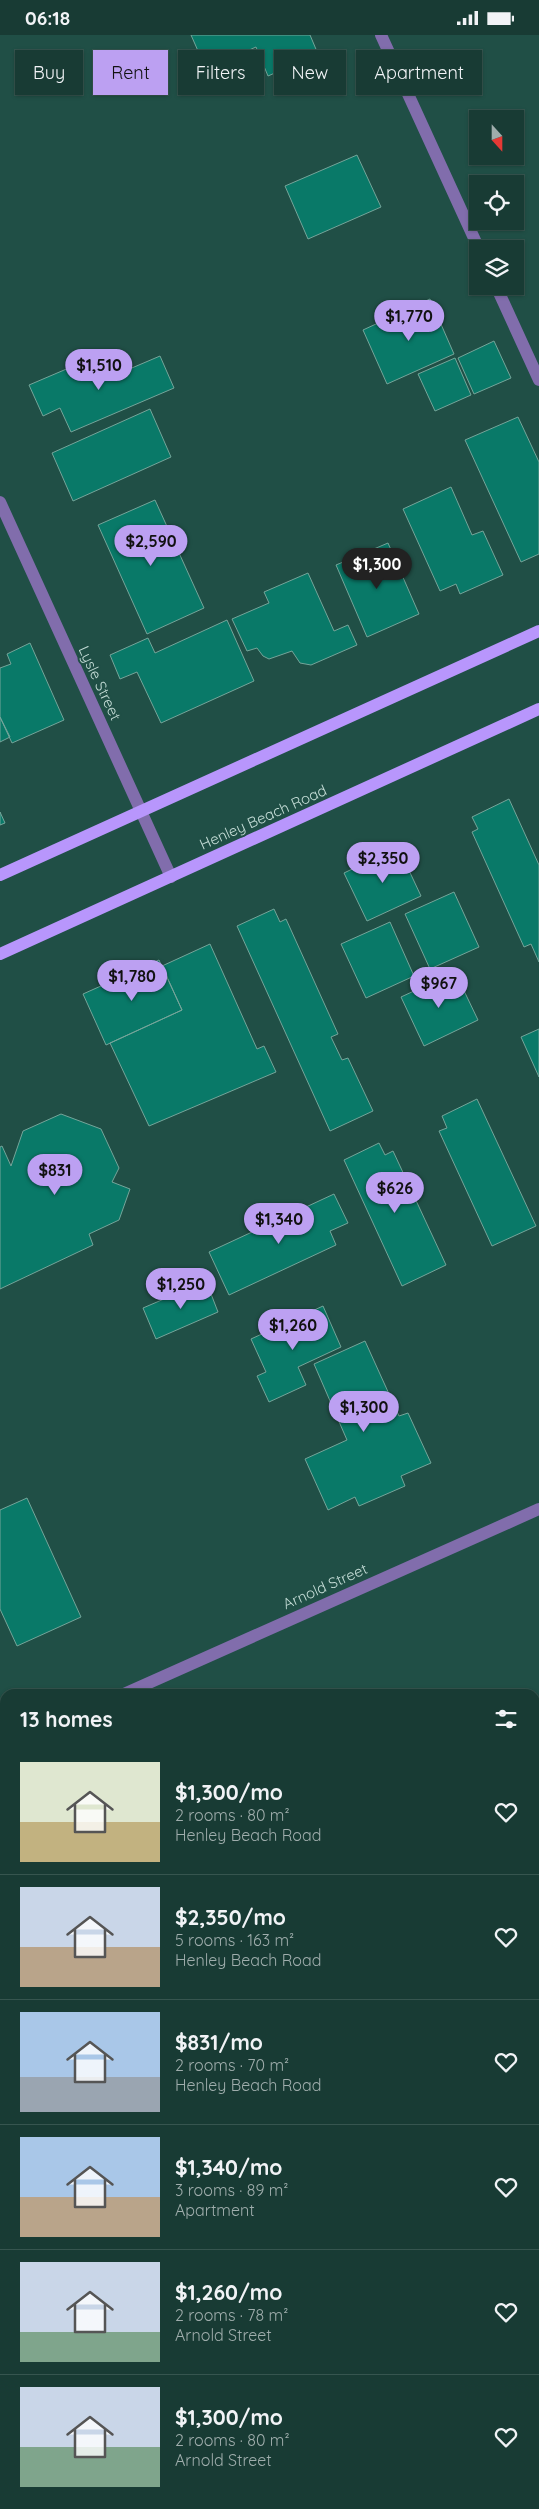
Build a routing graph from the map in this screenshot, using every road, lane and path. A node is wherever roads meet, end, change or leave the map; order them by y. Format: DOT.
graph roads {
  1 [pos="381,35"];
  2 [pos="475,240"];
  3 [pos="500,295"];
  4 [pos="539,380"];
  5 [pos="0,502"];
  6 [pos="539,631"];
  7 [pos="539,709"];
  8 [pos="142,810"];
  9 [pos="0,875"];
  10 [pos="170,877"];
  11 [pos="0,954"];
  12 [pos="539,1509"];
  13 [pos="135,1689"];
  1 -- 2 [label="street"];
  3 -- 4 [label="street"];
  5 -- 8 [label="street, Lysle Street"];
  6 -- 8 [label="main road"];
  7 -- 10 [label="main road, Henley Beach Road"];
  8 -- 9 [label="main road"];
  8 -- 10 [label="street, Lysle Street"];
  10 -- 11 [label="main road, Henley Beach Road"];
  12 -- 13 [label="street, Arnold Street"];
}
